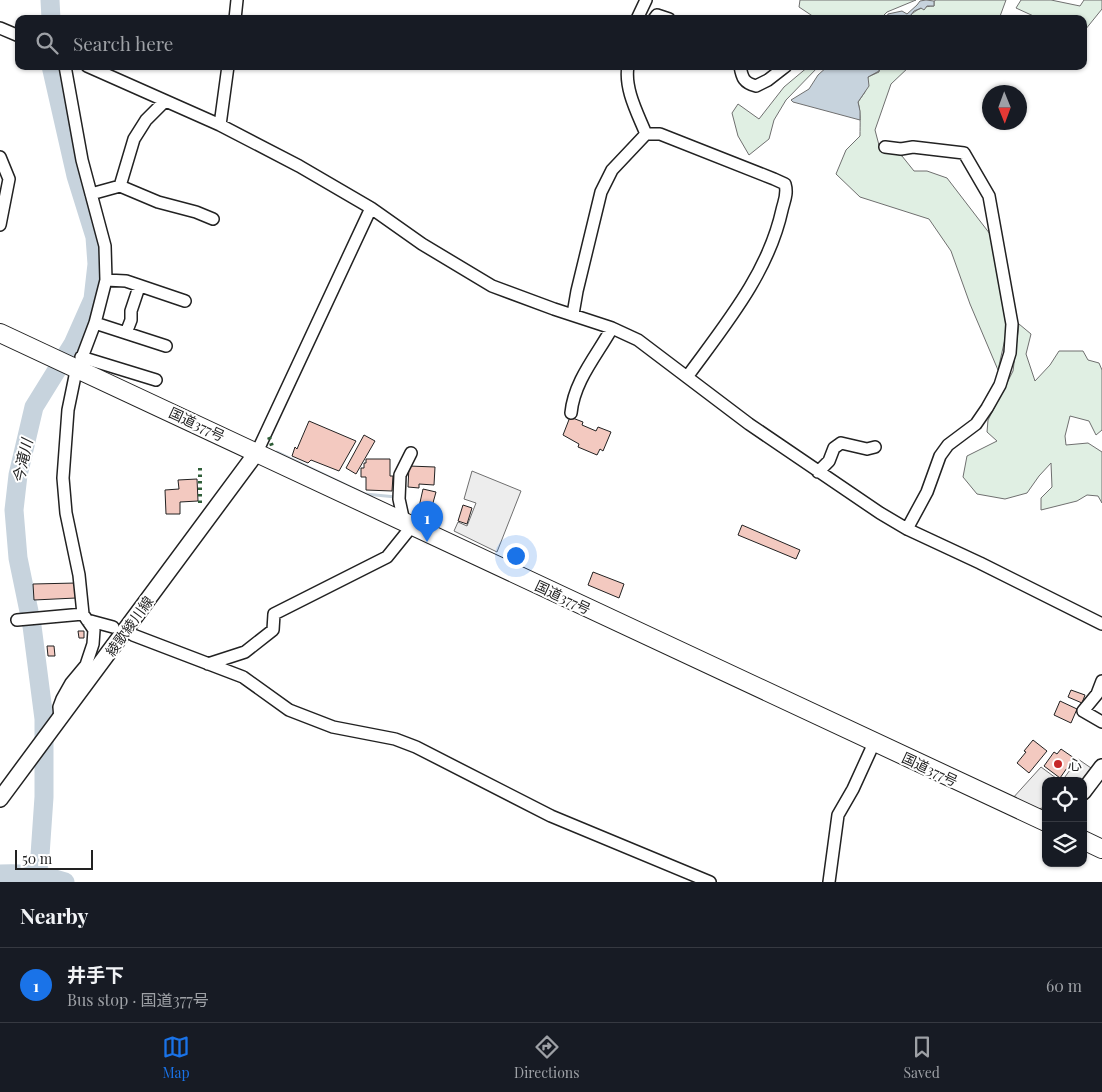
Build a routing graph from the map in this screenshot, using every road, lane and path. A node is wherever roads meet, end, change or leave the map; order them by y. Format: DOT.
graph roads {
  1 [pos="237,0"];
  2 [pos="646,0"];
  3 [pos="235,15"];
  4 [pos="639,15"];
  5 [pos="0,28"];
  6 [pos="15,34"];
  7 [pos="66,70"];
  8 [pos="96,70"];
  9 [pos="227,70"];
  10 [pos="627,70"];
  11 [pos="741,70"];
  12 [pos="781,70"];
  13 [pos="165,101"];
  14 [pos="220,126"];
  15 [pos="646,134"];
  16 [pos="885,147"];
  17 [pos="0,158"];
  18 [pos="120,186"];
  19 [pos="92,194"];
  20 [pos="372,208"];
  21 [pos="213,219"];
  22 [pos="0,225"];
  23 [pos="106,280"];
  24 [pos="139,287"];
  25 [pos="185,301"];
  26 [pos="573,314"];
  27 [pos="95,324"];
  28 [pos="612,328"];
  29 [pos="0,333"];
  30 [pos="126,333"];
  31 [pos="166,346"];
  32 [pos="69,361"];
  33 [pos="687,377"];
  34 [pos="156,380"];
  35 [pos="571,414"];
  36 [pos="875,447"];
  37 [pos="257,452"];
  38 [pos="411,453"];
  39 [pos="818,472"];
  40 [pos="408,524"];
  41 [pos="907,529"];
  42 [pos="85,617"];
  43 [pos="17,620"];
  44 [pos="1102,624"];
  45 [pos="113,626"];
  46 [pos="133,636"];
  47 [pos="208,664"];
  48 [pos="1102,681"];
  49 [pos="58,722"];
  50 [pos="1102,722"];
  51 [pos="874,743"];
  52 [pos="1102,767"];
  53 [pos="1087,787"];
  54 [pos="0,799"];
  55 [pos="1042,820"];
  56 [pos="1087,842"];
  57 [pos="1102,849"];
  58 [pos="710,882"];
  59 [pos="829,882"];
  1 -- 3 [label="street"];
  2 -- 4 [label="street"];
  5 -- 6 [label="street"];
  7 -- 19 [label="street"];
  8 -- 13 [label="street"];
  9 -- 14 [label="street"];
  10 -- 15 [label="street"];
  11 -- 12 [label="street"];
  13 -- 14 [label="street"];
  13 -- 18 [label="street"];
  14 -- 20 [label="street"];
  15 -- 26 [label="street"];
  15 -- 33 [label="street"];
  16 -- 41 [label="street"];
  17 -- 22 [label="street"];
  18 -- 19 [label="street"];
  18 -- 21 [label="street"];
  19 -- 23 [label="street"];
  20 -- 26 [label="street"];
  20 -- 37 [label="street"];
  23 -- 24 [label="street"];
  23 -- 27 [label="street"];
  24 -- 25 [label="street"];
  24 -- 30 [label="street"];
  26 -- 28 [label="street"];
  27 -- 30 [label="street"];
  27 -- 32 [label="street"];
  28 -- 33 [label="street"];
  28 -- 35 [label="street"];
  29 -- 32 [label="highway, 国道377号"];
  30 -- 31 [label="street"];
  32 -- 34 [label="street"];
  32 -- 37 [label="highway, 国道377号"];
  32 -- 42 [label="street"];
  33 -- 39 [label="street"];
  36 -- 39 [label="street"];
  37 -- 40 [label="highway, 国道377号"];
  37 -- 49 [label="main road, 綾歌綾川線"];
  38 -- 40 [label="street"];
  39 -- 41 [label="street"];
  40 -- 47 [label="street"];
  40 -- 51 [label="highway, 国道377号"];
  41 -- 44 [label="street"];
  42 -- 43 [label="street"];
  42 -- 45 [label="street"];
  42 -- 49 [label="street"];
  46 -- 47 [label="street"];
  47 -- 58 [label="street"];
  48 -- 50 [label="street"];
  49 -- 54 [label="main road, 綾歌綾川線"];
  51 -- 55 [label="highway, 国道377号"];
  51 -- 59 [label="street"];
  52 -- 53 [label="main road"];
  56 -- 57 [label="highway"];
}
